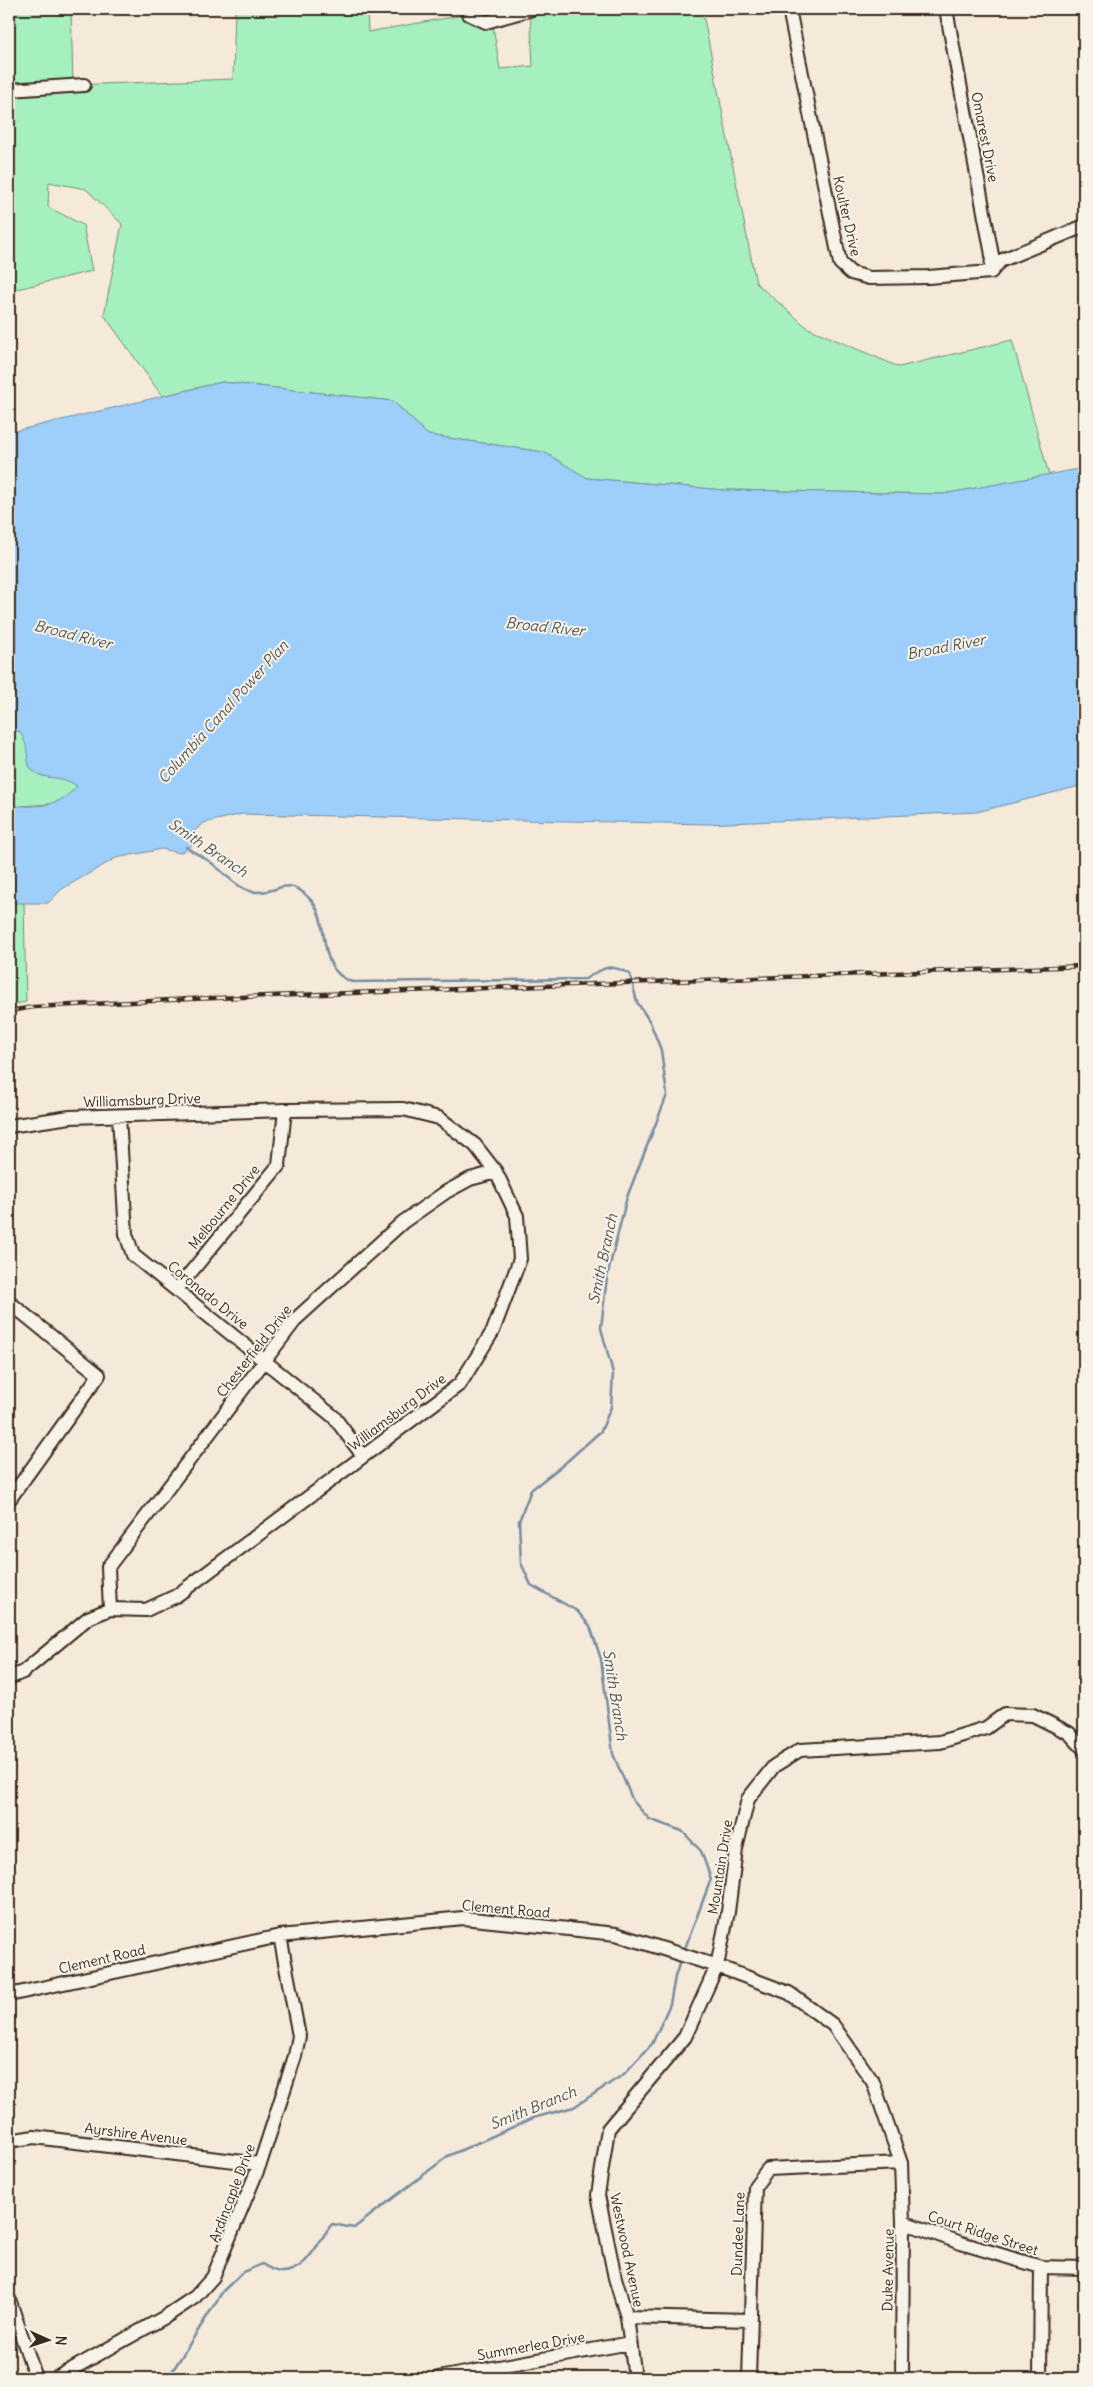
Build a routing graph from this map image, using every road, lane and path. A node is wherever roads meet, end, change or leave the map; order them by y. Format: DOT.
graph roads {
  1 [pos="532,9"];
  2 [pos="789,9"];
  3 [pos="946,9"];
  4 [pos="468,11"];
  5 [pos="84,85"];
  6 [pos="9,90"];
  7 [pos="1084,226"];
  8 [pos="991,272"];
  9 [pos="285,1110"];
  10 [pos="119,1116"];
  11 [pos="9,1126"];
  12 [pos="496,1172"];
  13 [pos="177,1289"];
  14 [pos="11,1309"];
  15 [pos="264,1360"];
  16 [pos="363,1456"];
  17 [pos="9,1500"];
  18 [pos="110,1609"];
  19 [pos="9,1678"];
  20 [pos="1084,1749"];
  21 [pos="280,1936"];
  22 [pos="717,1966"];
  23 [pos="9,1995"];
  24 [pos="608,2129"];
  25 [pos="9,2141"];
  26 [pos="901,2163"];
  27 [pos="260,2164"];
  28 [pos="903,2222"];
  29 [pos="1041,2268"];
  30 [pos="1084,2268"];
  31 [pos="9,2299"];
  32 [pos="627,2317"];
  33 [pos="750,2320"];
  34 [pos="630,2343"];
  35 [pos="36,2378"];
  36 [pos="56,2378"];
  37 [pos="438,2378"];
  38 [pos="635,2378"];
  39 [pos="749,2378"];
  40 [pos="902,2378"];
  41 [pos="1040,2378"];
  1 -- 4 [label="street"];
  2 -- 8 [label="street, Koulter Drive"];
  3 -- 8 [label="street, Omarest Drive"];
  5 -- 6 [label="street"];
  7 -- 8 [label="street"];
  9 -- 10 [label="street, Williamsburg Drive"];
  9 -- 12 [label="street, Williamsburg Drive"];
  9 -- 13 [label="street, Melbourne Drive"];
  10 -- 11 [label="street, Williamsburg Drive"];
  10 -- 13 [label="street, Coronado Drive"];
  12 -- 15 [label="street, Chesterfield Drive"];
  12 -- 16 [label="street, Williamsburg Drive"];
  13 -- 15 [label="street, Coronado Drive"];
  14 -- 17 [label="street"];
  15 -- 16 [label="street, Coronado Drive"];
  15 -- 18 [label="street, Chesterfield Drive"];
  16 -- 18 [label="street, Williamsburg Drive"];
  18 -- 19 [label="street, Williamsburg Drive"];
  20 -- 22 [label="street, Mountain Drive"];
  21 -- 22 [label="street, Clement Road"];
  21 -- 23 [label="street, Clement Road"];
  21 -- 27 [label="street, Ardincaple Drive"];
  22 -- 24 [label="street, Mountain Drive"];
  22 -- 26 [label="street, Clement Road"];
  24 -- 32 [label="street, Westwood Avenue"];
  25 -- 27 [label="street, Ayrshire Avenue"];
  26 -- 28 [label="street, Duke Avenue"];
  26 -- 33 [label="street, Dundee Lane"];
  27 -- 36 [label="street, Ardincaple Drive"];
  28 -- 29 [label="street, Court Ridge Street"];
  28 -- 40 [label="street, Duke Avenue"];
  29 -- 30 [label="street, Court Ridge Street"];
  29 -- 41 [label="street"];
  31 -- 35 [label="street"];
  32 -- 33 [label="street"];
  32 -- 34 [label="street, Westwood Avenue"];
  33 -- 39 [label="street, Dundee Lane"];
  34 -- 37 [label="street, Summerlea Drive"];
  34 -- 38 [label="street, Westwood Avenue"];
}
